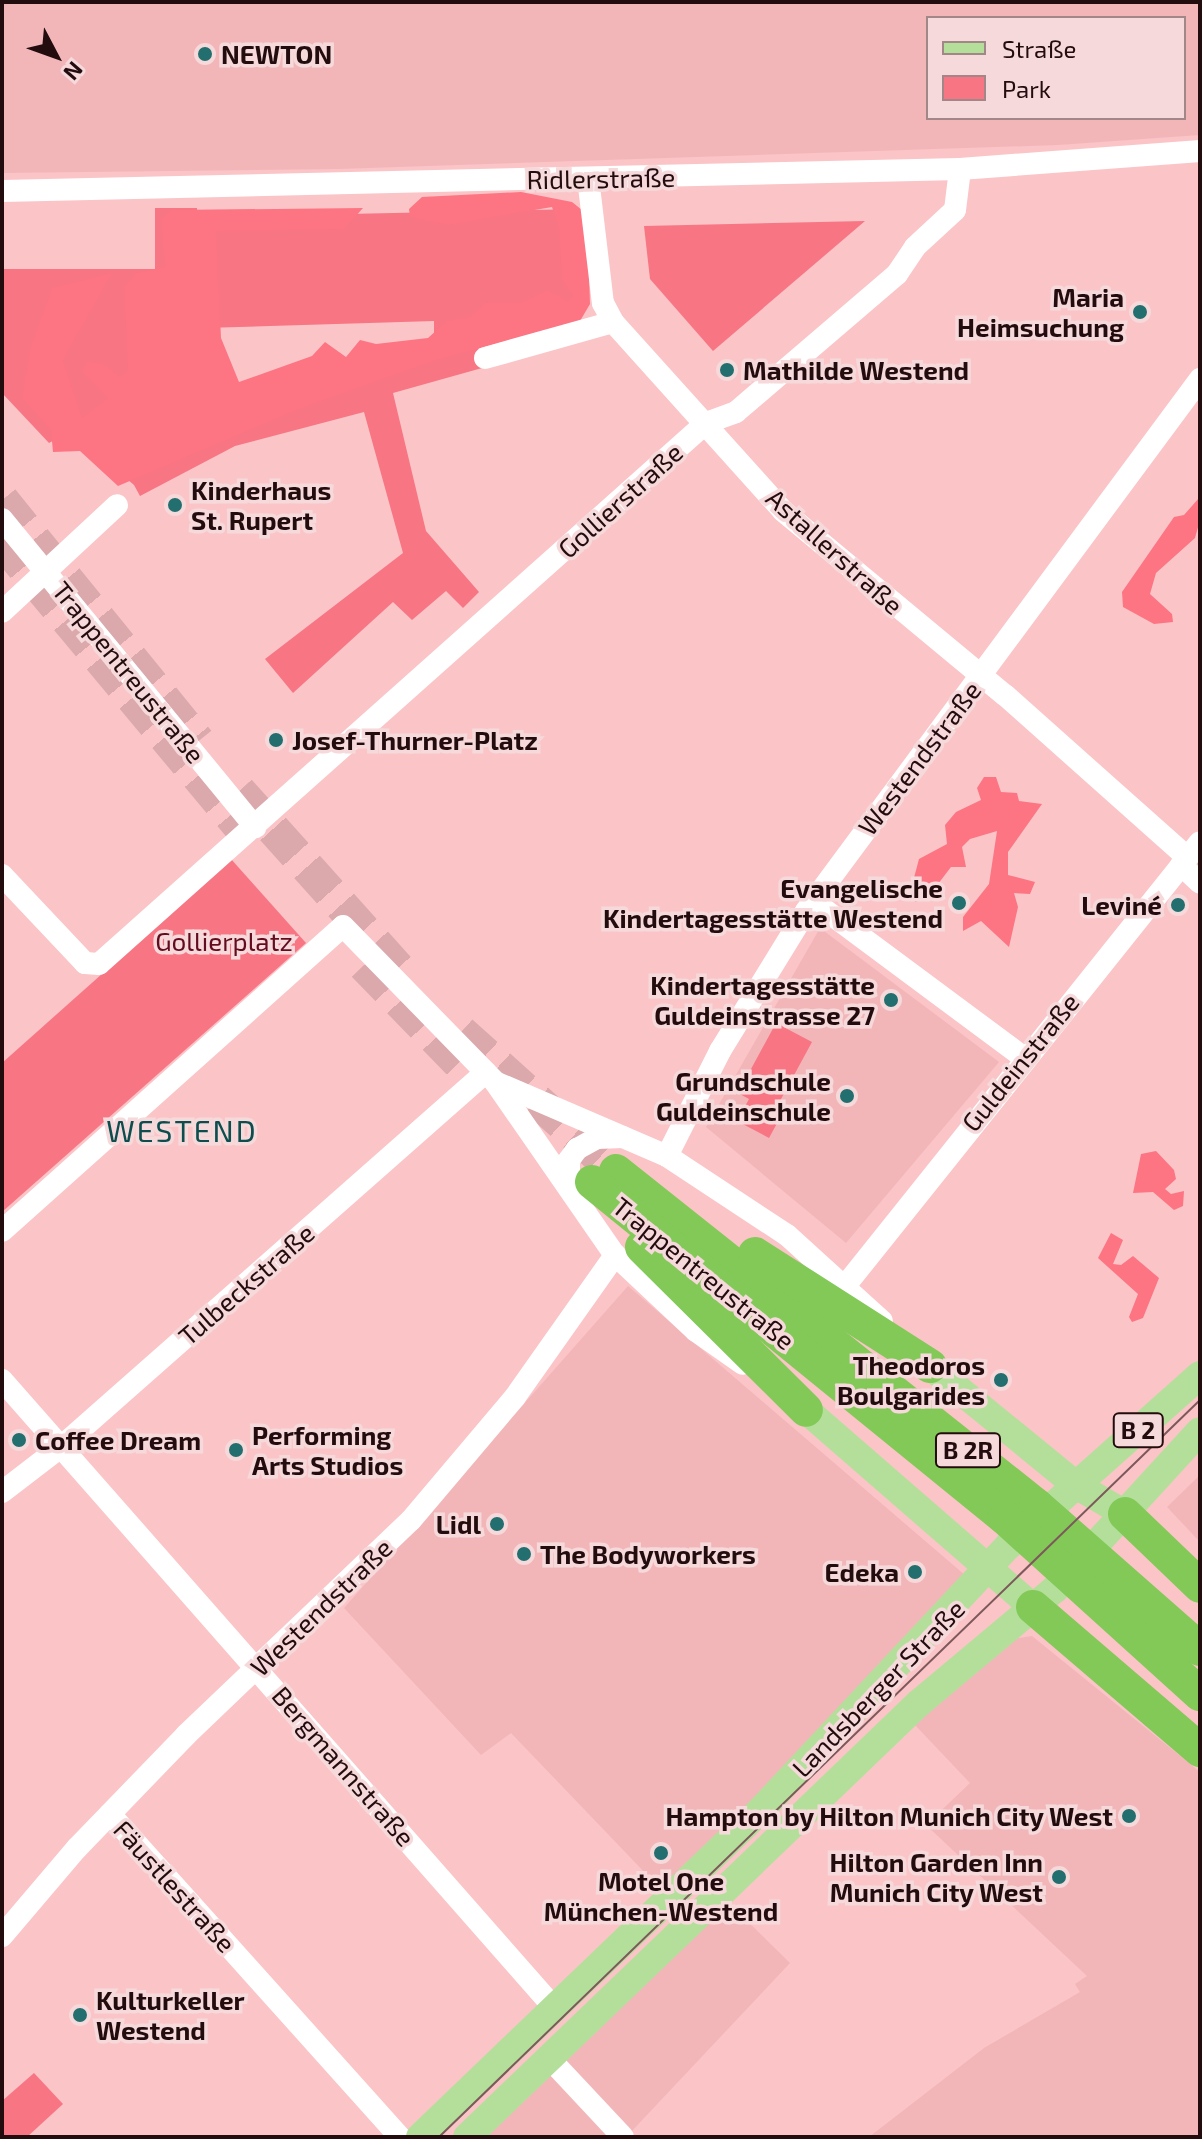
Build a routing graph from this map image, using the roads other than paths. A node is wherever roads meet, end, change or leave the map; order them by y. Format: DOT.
graph roads {
  1 [pos="1200,151"];
  2 [pos="960,169"];
  3 [pos="588,178"];
  4 [pos="2,191"];
  5 [pos="613,322"];
  6 [pos="485,358"];
  7 [pos="1200,379"];
  8 [pos="706,423"];
  9 [pos="117,505"];
  10 [pos="2,519"];
  11 [pos="47,571"];
  12 [pos="2,612"];
  13 [pos="981,675"];
  14 [pos="255,827"];
  15 [pos="1189,855"];
  16 [pos="2,875"];
  17 [pos="1200,883"];
  18 [pos="813,901"];
  19 [pos="1023,1057"];
  20 [pos="491,1077"];
  21 [pos="548,1103"];
  22 [pos="529,1133"];
  23 [pos="667,1156"];
  24 [pos="597,1174"];
  25 [pos="2,1231"];
  26 [pos="615,1255"];
  27 [pos="845,1286"];
  28 [pos="825,1352"];
  29 [pos="930,1366"];
  30 [pos="1200,1375"];
  31 [pos="2,1380"];
  32 [pos="806,1410"];
  33 [pos="1200,1431"];
  34 [pos="62,1446"];
  35 [pos="1076,1485"];
  36 [pos="2,1492"];
  37 [pos="1125,1514"];
  38 [pos="989,1569"];
  39 [pos="1200,1586"];
  40 [pos="1033,1607"];
  41 [pos="1200,1649"];
  42 [pos="258,1667"];
  43 [pos="1200,1694"];
  44 [pos="1200,1750"];
  45 [pos="110,1814"];
  46 [pos="2,1936"];
  47 [pos="556,2010"];
  48 [pos="549,2058"];
  49 [pos="400,2137"];
  50 [pos="420,2137"];
  51 [pos="467,2137"];
  52 [pos="623,2137"];
  1 -- 2 [label="street, Ridlerstraße"];
  2 -- 3 [label="street, Ridlerstraße"];
  2 -- 8 [label="street, Gollierstraße"];
  3 -- 4 [label="street, Ridlerstraße"];
  3 -- 5 [label="street, Astallerstraße"];
  5 -- 6 [label="street"];
  5 -- 8 [label="street, Astallerstraße"];
  7 -- 13 [label="street, Westendstraße"];
  8 -- 13 [label="street, Astallerstraße"];
  8 -- 14 [label="street, Gollierstraße"];
  9 -- 11 [label="street"];
  10 -- 11 [label="street, Trappentreustraße"];
  11 -- 12 [label="street"];
  11 -- 14 [label="street, Trappentreustraße"];
  13 -- 15 [label="street, Astallerstraße"];
  13 -- 18 [label="street, Westendstraße"];
  14 -- 16 [label="street"];
  15 -- 17 [label="street, Astallerstraße"];
  15 -- 19 [label="street, Guldeinstraße"];
  18 -- 19 [label="street"];
  18 -- 23 [label="street, Westendstraße"];
  19 -- 27 [label="street, Guldeinstraße"];
  20 -- 21 [label="street, Trappentreustraße"];
  20 -- 22 [label="street, Trappentreustraße"];
  20 -- 25 [label="street, Trappentreustraße"];
  20 -- 34 [label="street, Tulbeckstraße"];
  21 -- 22 [label="street"];
  21 -- 24 [label="street, Trappentreustraße"];
  22 -- 24 [label="street, Trappentreustraße"];
  23 -- 24 [label="street, Trappentreustraße"];
  23 -- 27 [label="street, Trappentreustraße"];
  24 -- 26 [label="street, Trappentreustraße"];
  24 -- 28 [label="highway, Trappentreustraße / B 2R"];
  24 -- 29 [label="highway"];
  24 -- 32 [label="highway"];
  26 -- 32 [label="street, Trappentreustraße"];
  26 -- 42 [label="street, Westendstraße"];
  27 -- 29 [label="street, Trappentreustraße"];
  28 -- 41 [label="highway, B 2R"];
  28 -- 43 [label="highway, B 2R"];
  29 -- 35 [label="main road"];
  30 -- 35 [label="main road, Landsberger Straße / B 2"];
  31 -- 34 [label="street, Bergmannstraße"];
  32 -- 38 [label="main road"];
  33 -- 37 [label="main road, Landsberger Straße / B 2"];
  34 -- 36 [label="street, Tulbeckstraße"];
  34 -- 42 [label="street, Bergmannstraße"];
  35 -- 37 [label="main road"];
  35 -- 38 [label="main road, Landsberger Straße"];
  37 -- 39 [label="highway"];
  37 -- 40 [label="main road, Landsberger Straße / B 2"];
  38 -- 40 [label="main road"];
  38 -- 47 [label="main road, Landsberger Straße"];
  40 -- 44 [label="highway"];
  40 -- 48 [label="main road, Landsberger Straße"];
  42 -- 45 [label="street, Westendstraße"];
  42 -- 47 [label="street, Bergmannstraße"];
  45 -- 46 [label="street, Westendstraße"];
  45 -- 49 [label="street, Fäustlestraße"];
  47 -- 50 [label="main road, Landsberger Straße"];
  48 -- 51 [label="main road, Landsberger Straße"];
  48 -- 52 [label="street"];
}
